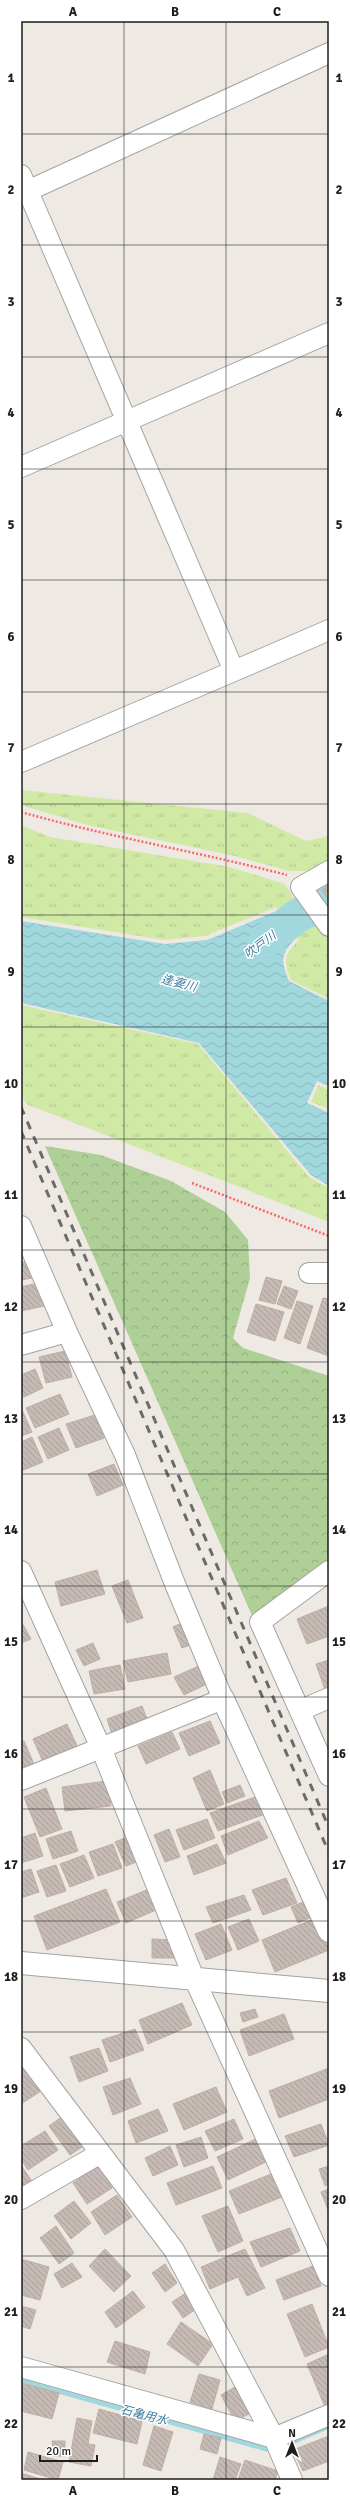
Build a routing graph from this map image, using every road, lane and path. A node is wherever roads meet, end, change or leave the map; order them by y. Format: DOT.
graph roads {
  1 [pos="329,53"];
  2 [pos="24,187"];
  3 [pos="329,333"];
  4 [pos="128,421"];
  5 [pos="21,467"];
  6 [pos="329,630"];
  7 [pos="234,671"];
  8 [pos="21,762"];
  9 [pos="21,812"];
  10 [pos="329,871"];
  11 [pos="301,887"];
  12 [pos="327,923"];
  13 [pos="192,1183"];
  14 [pos="21,1226"];
  15 [pos="329,1236"];
  16 [pos="309,1273"];
  17 [pos="329,1273"];
  18 [pos="67,1332"];
  19 [pos="21,1345"];
  20 [pos="329,1571"];
  21 [pos="21,1572"];
  22 [pos="329,1698"];
  23 [pos="223,1699"];
  24 [pos="301,1710"];
  25 [pos="101,1748"];
  26 [pos="329,1776"];
  27 [pos="21,1780"];
  28 [pos="329,1930"];
  29 [pos="21,1963"];
  30 [pos="194,1978"];
  31 [pos="329,1991"];
  32 [pos="21,2048"];
  33 [pos="99,2154"];
  34 [pos="21,2199"];
  35 [pos="329,2276"];
  36 [pos="21,2367"];
  37 [pos="329,2416"];
  38 [pos="274,2438"];
  39 [pos="292,2480"];
  1 -- 2 [label="street"];
  2 -- 4 [label="street"];
  3 -- 4 [label="street"];
  4 -- 5 [label="street"];
  4 -- 7 [label="street"];
  6 -- 7 [label="street"];
  7 -- 8 [label="street"];
  9 -- 11 [label="path"];
  10 -- 11 [label="street"];
  11 -- 12 [label="street"];
  13 -- 15 [label="path"];
  14 -- 18 [label="street"];
  16 -- 17 [label="street"];
  18 -- 19 [label="street"];
  18 -- 23 [label="street"];
  20 -- 24 [label="street"];
  21 -- 25 [label="street"];
  22 -- 24 [label="street"];
  23 -- 25 [label="street"];
  23 -- 28 [label="street"];
  24 -- 26 [label="street"];
  25 -- 27 [label="street"];
  25 -- 30 [label="street"];
  29 -- 30 [label="street"];
  30 -- 31 [label="street"];
  30 -- 35 [label="street"];
  32 -- 33 [label="street"];
  33 -- 34 [label="street"];
  33 -- 38 [label="street"];
  36 -- 38 [label="street"];
  37 -- 38 [label="street"];
  38 -- 39 [label="street"];
}
